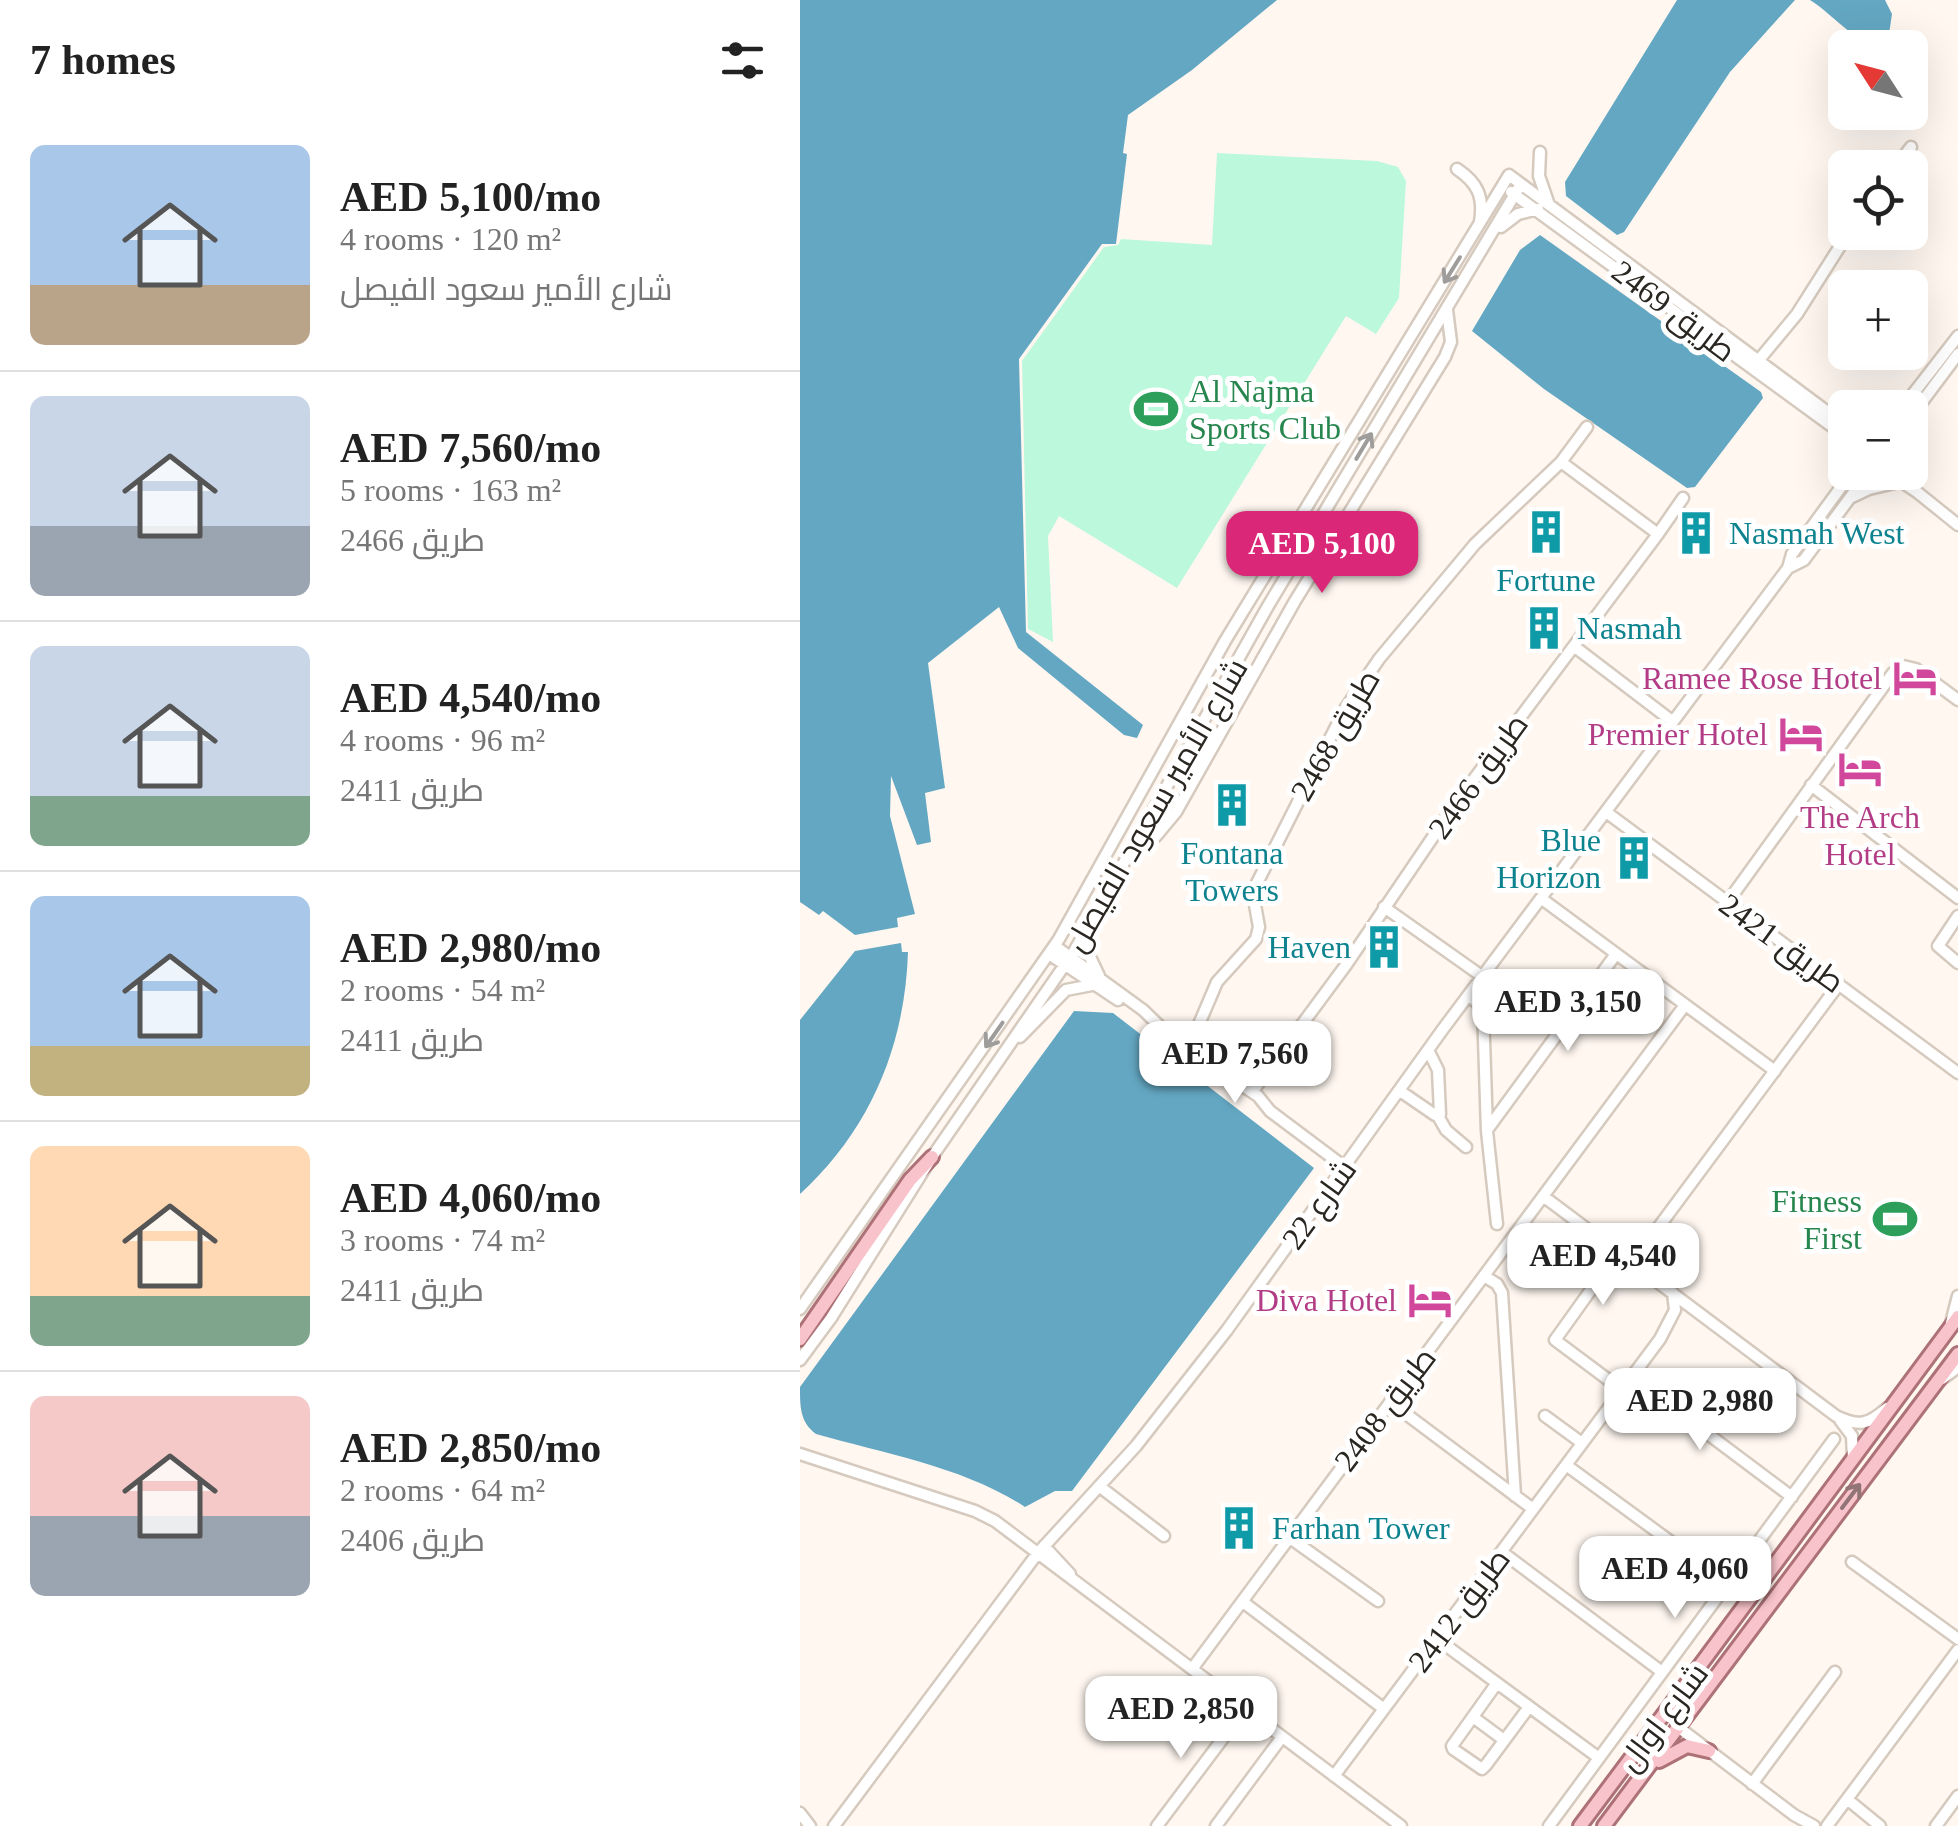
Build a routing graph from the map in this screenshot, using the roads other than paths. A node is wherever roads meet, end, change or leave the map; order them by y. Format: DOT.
graph roads {
  1 [pos="1540,152"];
  2 [pos="1457,169"];
  3 [pos="1503,187"];
  4 [pos="1518,189"];
  5 [pos="1544,208"];
  6 [pos="1479,227"];
  7 [pos="1490,238"];
  8 [pos="1838,250"];
  9 [pos="1447,310"];
  10 [pos="1958,336"];
  11 [pos="1958,354"];
  12 [pos="1758,361"];
  13 [pos="1916,390"];
  14 [pos="1928,394"];
  15 [pos="1828,412"];
  16 [pos="1828,423"];
  17 [pos="1587,427"];
  18 [pos="1561,462"];
  19 [pos="1839,490"];
  20 [pos="1855,490"];
  21 [pos="1866,490"];
  22 [pos="1915,490"];
  23 [pos="1683,498"];
  24 [pos="1847,501"];
  25 [pos="1958,525"];
  26 [pos="1658,534"];
  27 [pos="1788,568"];
  28 [pos="1574,648"];
  29 [pos="1958,700"];
  30 [pos="1672,721"];
  31 [pos="1811,785"];
  32 [pos="1606,812"];
  33 [pos="1129,854"];
  34 [pos="1958,898"];
  35 [pos="1542,899"];
  36 [pos="1726,903"];
  37 [pos="1384,908"];
  38 [pos="1958,916"];
  39 [pos="1089,925"];
  40 [pos="1052,950"];
  41 [pos="1616,954"];
  42 [pos="1067,961"];
  43 [pos="1958,963"];
  44 [pos="1483,977"];
  45 [pos="1099,983"];
  46 [pos="1839,984"];
  47 [pos="1469,995"];
  48 [pos="1685,1005"];
  49 [pos="1014,1038"];
  50 [pos="1188,1050"];
  51 [pos="1428,1050"];
  52 [pos="1775,1071"];
  53 [pos="1958,1073"];
  54 [pos="1400,1090"];
  55 [pos="1252,1092"];
  56 [pos="1438,1116"];
  57 [pos="1487,1130"];
  58 [pos="1466,1147"];
  59 [pos="932,1156"];
  60 [pos="1346,1168"];
  61 [pos="1543,1196"];
  62 [pos="1498,1224"];
  63 [pos="1618,1252"];
  64 [pos="1632,1263"];
  65 [pos="1484,1276"];
  66 [pos="1673,1293"];
  67 [pos="1958,1296"];
  68 [pos="800,1308"];
  69 [pos="1695,1310"];
  70 [pos="1954,1322"];
  71 [pos="800,1339"];
  72 [pos="1660,1339"];
  73 [pos="1958,1354"];
  74 [pos="800,1360"];
  75 [pos="1958,1368"];
  76 [pos="1632,1377"];
  77 [pos="1934,1386"];
  78 [pos="1622,1390"];
  79 [pos="1896,1400"];
  80 [pos="1390,1402"];
  81 [pos="1544,1416"];
  82 [pos="1836,1416"];
  83 [pos="1834,1439"];
  84 [pos="1582,1443"];
  85 [pos="800,1454"];
  86 [pos="1853,1458"];
  87 [pos="1566,1465"];
  88 [pos="1099,1486"];
  89 [pos="1514,1496"];
  90 [pos="1792,1497"];
  91 [pos="1533,1510"];
  92 [pos="1164,1536"];
  93 [pos="1290,1538"];
  94 [pos="1040,1550"];
  95 [pos="1502,1552"];
  96 [pos="1852,1562"];
  97 [pos="1728,1584"];
  98 [pos="1243,1602"];
  99 [pos="1378,1602"];
  100 [pos="1436,1638"];
  101 [pos="1958,1639"];
  102 [pos="1958,1650"];
  103 [pos="1712,1652"];
  104 [pos="1192,1669"];
  105 [pos="1662,1672"];
  106 [pos="1835,1672"];
  107 [pos="1498,1684"];
  108 [pos="1529,1707"];
  109 [pos="1245,1709"];
  110 [pos="1384,1709"];
  111 [pos="1473,1717"];
  112 [pos="1678,1727"];
  113 [pos="1282,1737"];
  114 [pos="1504,1740"];
  115 [pos="1709,1751"];
  116 [pos="1599,1758"];
  117 [pos="1646,1772"];
  118 [pos="1334,1776"];
  119 [pos="1752,1784"];
  120 [pos="1958,1796"];
  121 [pos="1847,1800"];
  122 [pos="800,1812"];
  123 [pos="1794,1815"];
  124 [pos="810,1826"];
  125 [pos="834,1826"];
  126 [pos="1157,1826"];
  127 [pos="1216,1826"];
  128 [pos="1401,1826"];
  129 [pos="1549,1826"];
  130 [pos="1580,1826"];
  131 [pos="1604,1826"];
  132 [pos="1803,1826"];
  133 [pos="1814,1826"];
  134 [pos="1827,1826"];
  135 [pos="1880,1826"];
  136 [pos="1936,1826"];
  1 -- 5 [label="street"];
  2 -- 6 [label="street"];
  3 -- 4 [label="street, طريق 2469"];
  3 -- 4 [label="street, شارع الأمير سعود الفيصل"];
  3 -- 6 [label="street, شارع الأمير سعود الفيصل"];
  4 -- 5 [label="street, طريق 2469"];
  4 -- 7 [label="street, شارع الأمير سعود الفيصل"];
  5 -- 7 [label="street"];
  5 -- 12 [label="street"];
  5 -- 16 [label="street, طريق 2469"];
  6 -- 40 [label="street, شارع الأمير سعود الفيصل, one-way"];
  7 -- 9 [label="street, شارع الأمير سعود الفيصل"];
  8 -- 12 [label="street"];
  33 -- 9 [label="street, شارع الأمير سعود الفيصل, one-way"];
  9 -- 33 [label="street"];
  10 -- 13 [label="street"];
  11 -- 14 [label="street"];
  12 -- 15 [label="street"];
  17 -- 18 [label="street, طريق 2468"];
  18 -- 26 [label="street"];
  18 -- 50 [label="street, طريق 2468"];
  19 -- 27 [label="street, شارع 22"];
  20 -- 24 [label="street, شارع 22"];
  21 -- 24 [label="street"];
  22 -- 25 [label="street"];
  23 -- 26 [label="street, طريق 2466"];
  24 -- 27 [label="street, شارع 22"];
  26 -- 28 [label="street, طريق 2466"];
  27 -- 30 [label="street, شارع 22"];
  28 -- 30 [label="street"];
  28 -- 37 [label="street, طريق 2466"];
  29 -- 31 [label="street"];
  30 -- 32 [label="street, شارع 22"];
  31 -- 34 [label="street"];
  31 -- 36 [label="street"];
  32 -- 35 [label="street, شارع 22"];
  32 -- 36 [label="street, طريق 2421"];
  33 -- 39 [label="street, شارع الأمير سعود الفيصل"];
  35 -- 41 [label="street"];
  35 -- 44 [label="street, شارع 22"];
  36 -- 46 [label="street, طريق 2421"];
  37 -- 44 [label="street"];
  37 -- 55 [label="street, طريق 2466"];
  38 -- 43 [label="street"];
  39 -- 42 [label="street, شارع الأمير سعود الفيصل"];
  39 -- 45 [label="street"];
  40 -- 42 [label="street"];
  40 -- 68 [label="street, شارع الأمير سعود الفيصل, one-way"];
  41 -- 48 [label="street"];
  41 -- 57 [label="street"];
  42 -- 45 [label="street"];
  42 -- 49 [label="street, شارع الأمير سعود الفيصل"];
  44 -- 47 [label="street, شارع 22"];
  45 -- 49 [label="street"];
  45 -- 50 [label="street"];
  46 -- 52 [label="street"];
  46 -- 53 [label="street, طريق 2421"];
  47 -- 51 [label="street, شارع 22"];
  47 -- 57 [label="street"];
  48 -- 52 [label="street"];
  48 -- 61 [label="street, طريق 2408"];
  49 -- 59 [label="street, شارع الأمير سعود الفيصل"];
  50 -- 55 [label="street"];
  51 -- 54 [label="street, شارع 22"];
  51 -- 56 [label="street"];
  52 -- 64 [label="street"];
  54 -- 56 [label="street"];
  54 -- 60 [label="street, شارع 22"];
  55 -- 60 [label="street"];
  56 -- 58 [label="street"];
  57 -- 62 [label="street"];
  59 -- 71 [label="main road"];
  59 -- 74 [label="street, شارع الأمير سعود الفيصل"];
  60 -- 88 [label="street, شارع 22"];
  61 -- 63 [label="street"];
  61 -- 65 [label="street, طريق 2408"];
  63 -- 64 [label="street"];
  63 -- 78 [label="street"];
  64 -- 66 [label="street"];
  65 -- 80 [label="street, طريق 2408"];
  65 -- 89 [label="street"];
  66 -- 69 [label="street"];
  66 -- 72 [label="street, طريق 2412"];
  67 -- 70 [label="street"];
  69 -- 72 [label="street, طريق 2412"];
  69 -- 82 [label="street"];
  70 -- 79 [label="main road, شارع اوال"];
  72 -- 76 [label="street, طريق 2412"];
  73 -- 77 [label="main road, شارع اوال"];
  75 -- 77 [label="street"];
  76 -- 78 [label="street, طريق 2412"];
  76 -- 90 [label="street"];
  112 -- 77 [label="main road, شارع اوال, one-way"];
  78 -- 84 [label="street, طريق 2412"];
  79 -- 82 [label="street"];
  79 -- 86 [label="main road, شارع اوال"];
  80 -- 89 [label="street"];
  80 -- 93 [label="street, طريق 2408"];
  81 -- 84 [label="street"];
  82 -- 86 [label="street"];
  83 -- 90 [label="street"];
  84 -- 87 [label="street, طريق 2412"];
  85 -- 94 [label="street"];
  86 -- 103 [label="main road, شارع اوال"];
  87 -- 91 [label="street, طريق 2412"];
  87 -- 97 [label="street"];
  88 -- 92 [label="street"];
  88 -- 94 [label="street, شارع 22"];
  89 -- 91 [label="street"];
  90 -- 97 [label="street"];
  91 -- 95 [label="street, طريق 2412"];
  93 -- 98 [label="street, طريق 2408"];
  93 -- 99 [label="street"];
  94 -- 104 [label="street"];
  94 -- 125 [label="street, شارع 22"];
  95 -- 100 [label="street, طريق 2412"];
  95 -- 105 [label="street"];
  96 -- 101 [label="street"];
  97 -- 105 [label="street"];
  98 -- 104 [label="street, طريق 2408"];
  98 -- 110 [label="street"];
  100 -- 107 [label="street"];
  100 -- 110 [label="street, طريق 2412"];
  102 -- 121 [label="street"];
  103 -- 112 [label="main road"];
  103 -- 130 [label="main road, شارع اوال"];
  104 -- 109 [label="street"];
  105 -- 116 [label="street"];
  106 -- 119 [label="street"];
  107 -- 108 [label="street"];
  107 -- 111 [label="street"];
  108 -- 114 [label="street"];
  108 -- 116 [label="street"];
  109 -- 113 [label="street"];
  109 -- 126 [label="street"];
  110 -- 118 [label="street, طريق 2412"];
  111 -- 114 [label="street"];
  111 -- 114 [label="street"];
  112 -- 115 [label="street"];
  112 -- 117 [label="main road, شارع اوال"];
  113 -- 118 [label="street"];
  113 -- 127 [label="street"];
  115 -- 117 [label="main road"];
  115 -- 119 [label="street"];
  116 -- 129 [label="street"];
  117 -- 131 [label="main road, شارع اوال"];
  118 -- 128 [label="street"];
  119 -- 123 [label="street"];
  120 -- 136 [label="street"];
  121 -- 134 [label="street"];
  121 -- 135 [label="street"];
  122 -- 124 [label="street"];
  123 -- 132 [label="street"];
  123 -- 133 [label="street"];
}
